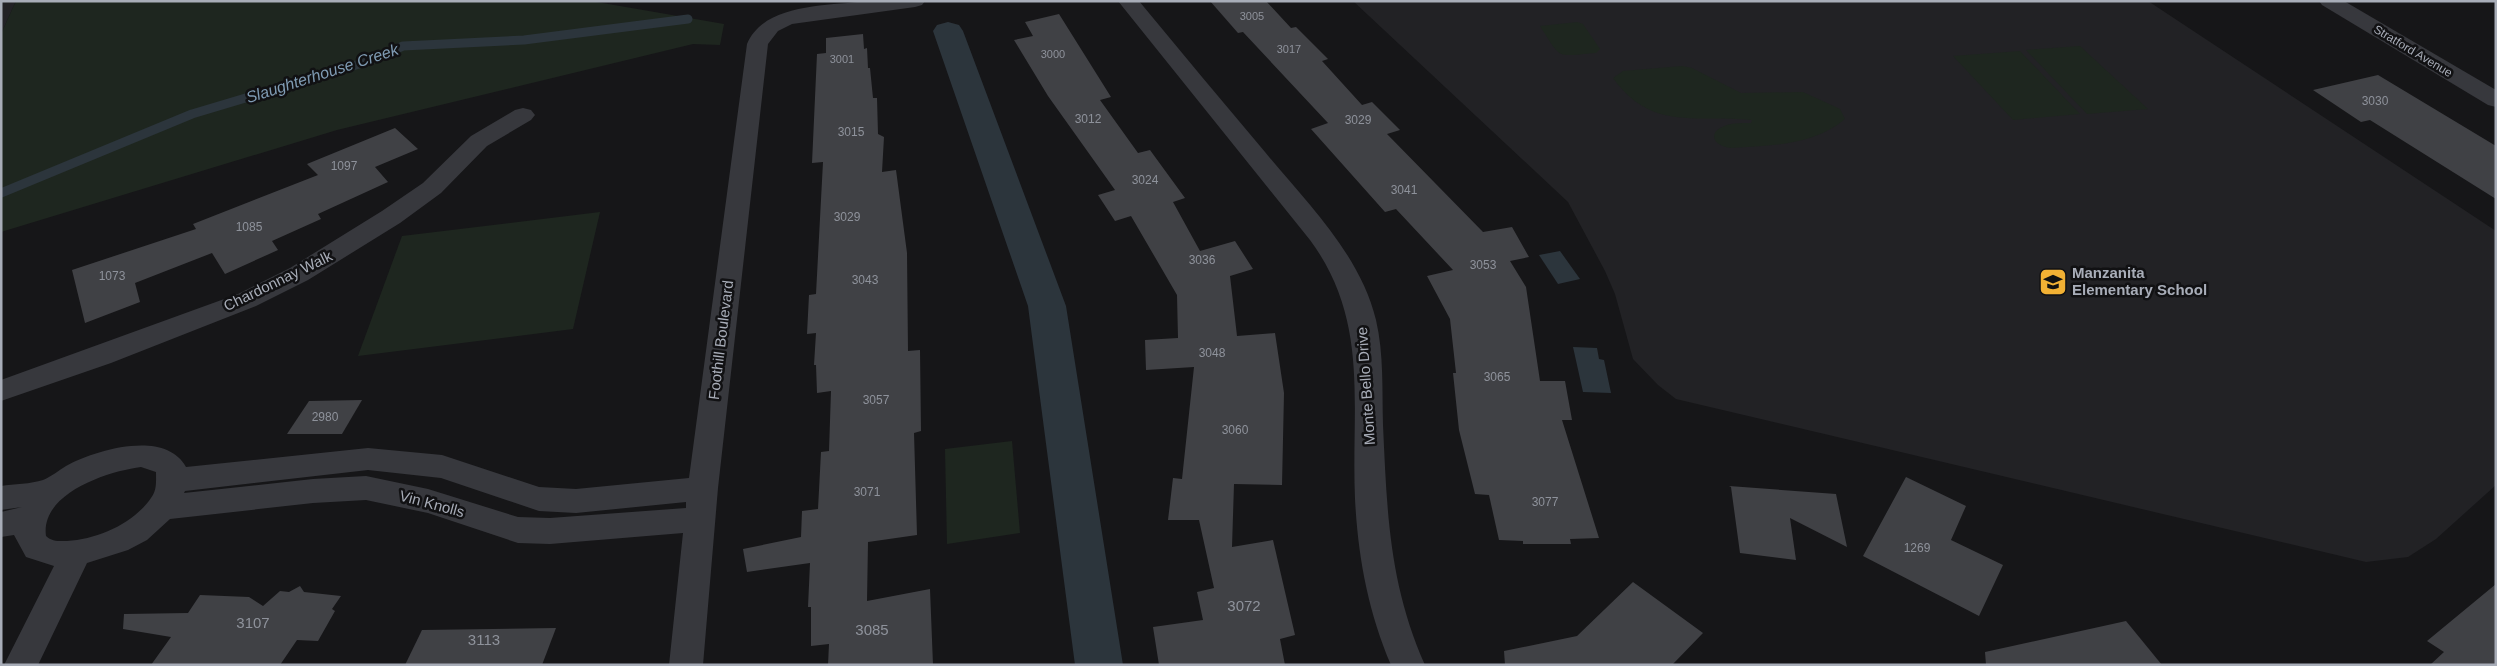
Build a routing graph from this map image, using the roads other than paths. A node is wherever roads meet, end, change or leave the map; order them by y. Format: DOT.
graph roads {
  1 [pos="915,1"];
  2 [pos="1128,1"];
  3 [pos="2330,1"];
  4 [pos="2496,100"];
  5 [pos="523,115"];
  6 [pos="1,391"];
  7 [pos="174,480"];
  8 [pos="703,488"];
  9 [pos="51,491"];
  10 [pos="1,498"];
  11 [pos="162,508"];
  12 [pos="701,520"];
  13 [pos="16,522"];
  14 [pos="76,554"];
  15 [pos="20,665"];
  16 [pos="686,665"];
  17 [pos="1408,665"];
  1 -- 8 [label="street, Foothill Boulevard"];
  2 -- 17 [label="street, Monte Bello Drive"];
  3 -- 4 [label="street, Stratford Avenue"];
  5 -- 6 [label="street, Chardonnay Walk"];
  7 -- 8 [label="street"];
  7 -- 9 [label="street"];
  7 -- 11 [label="street"];
  8 -- 12 [label="street, Foothill Boulevard"];
  9 -- 10 [label="street"];
  9 -- 13 [label="street"];
  11 -- 12 [label="street, Vin Knolls"];
  11 -- 14 [label="street"];
  12 -- 16 [label="street, Foothill Boulevard"];
  13 -- 14 [label="street"];
  14 -- 15 [label="street"];
}
